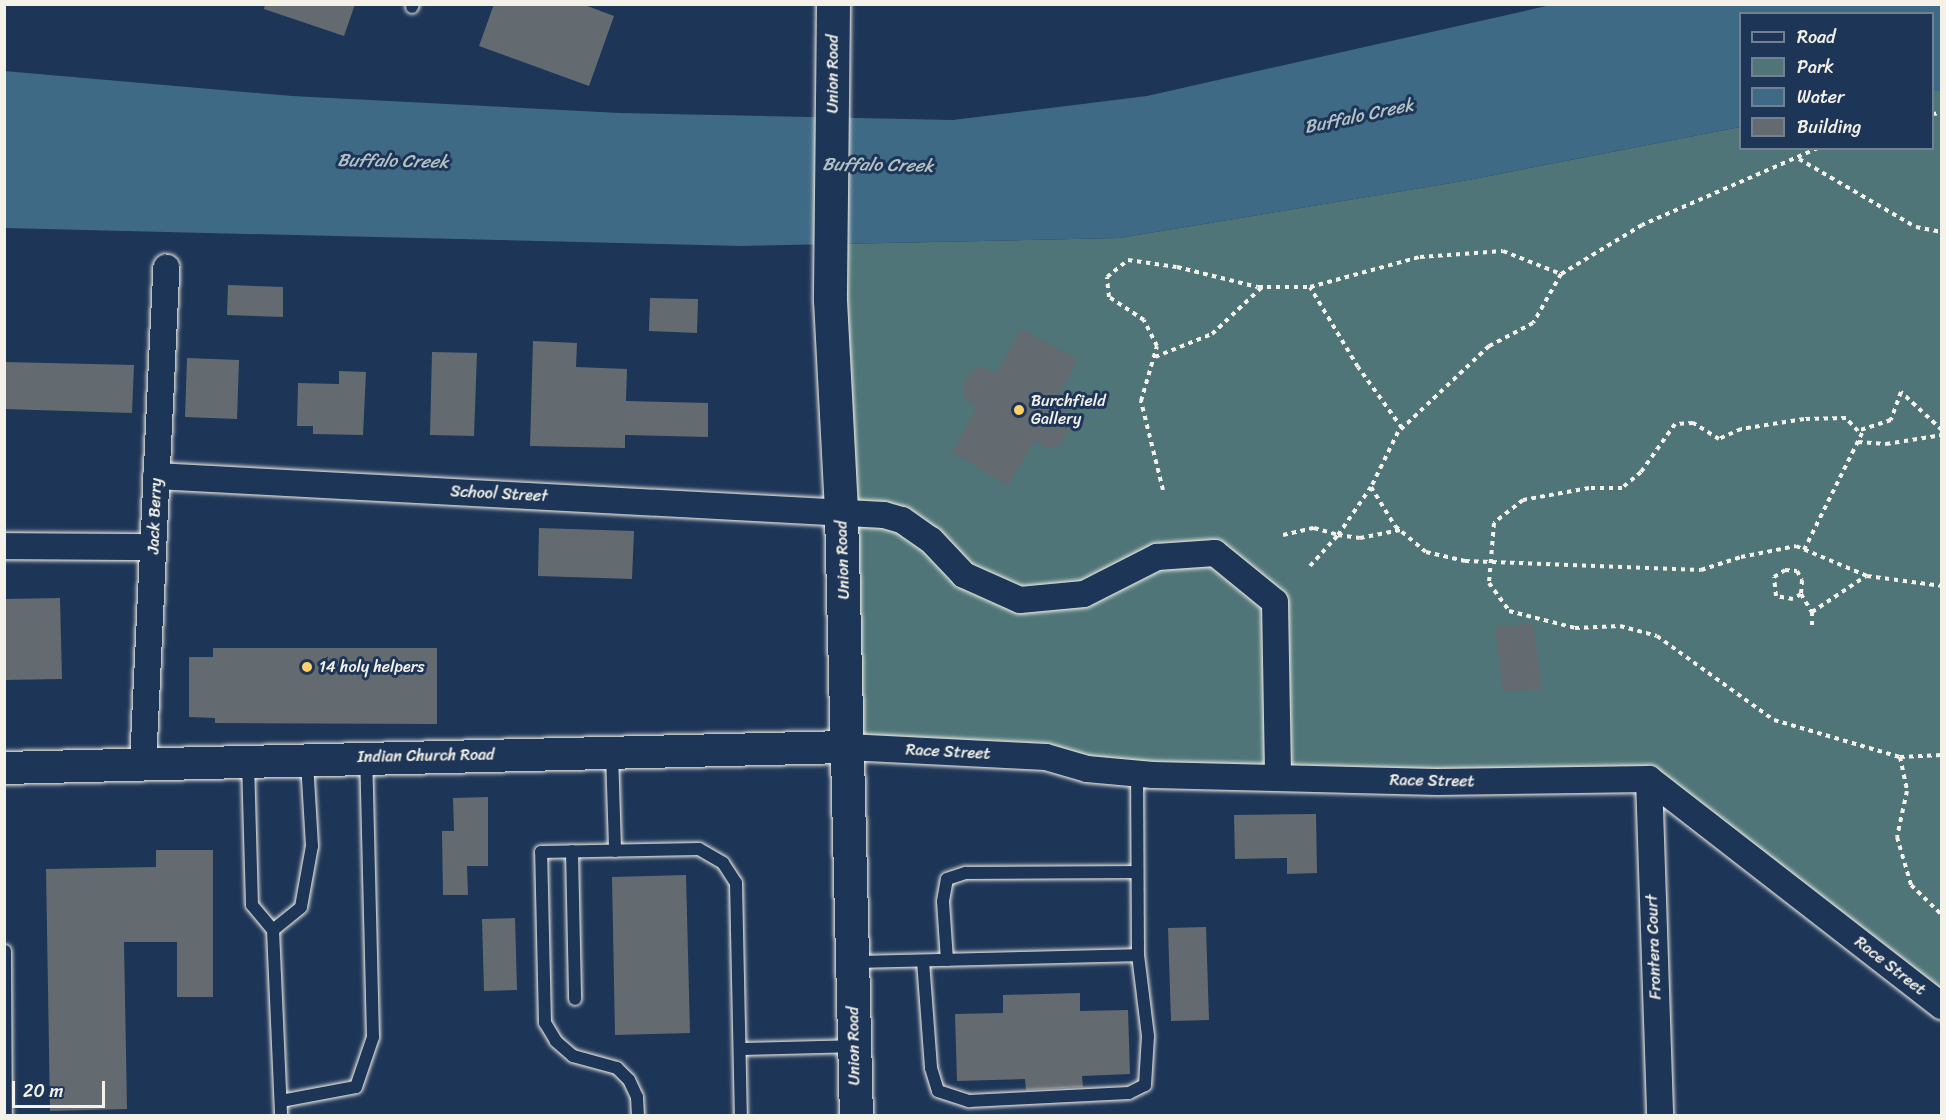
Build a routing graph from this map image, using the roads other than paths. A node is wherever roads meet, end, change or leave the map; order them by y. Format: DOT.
graph roads {
  1 [pos="833,4"];
  2 [pos="166,268"];
  3 [pos="156,476"];
  4 [pos="842,513"];
  5 [pos="4,546"];
  6 [pos="153,547"];
  7 [pos="847,747"];
  8 [pos="612,752"];
  9 [pos="366,757"];
  10 [pos="306,759"];
  11 [pos="248,761"];
  12 [pos="143,764"];
  13 [pos="4,768"];
  14 [pos="1137,774"];
  15 [pos="1278,778"];
  16 [pos="1649,779"];
  17 [pos="572,851"];
  18 [pos="615,851"];
  19 [pos="1137,872"];
  20 [pos="273,930"];
  21 [pos="5,951"];
  22 [pos="1138,955"];
  23 [pos="947,960"];
  24 [pos="923,961"];
  25 [pos="852,962"];
  26 [pos="575,999"];
  27 [pos="1941,1006"];
  28 [pos="854,1046"];
  29 [pos="740,1049"];
  30 [pos="281,1101"];
  31 [pos="6,1116"];
  32 [pos="281,1116"];
  33 [pos="638,1116"];
  34 [pos="741,1116"];
  35 [pos="855,1116"];
  36 [pos="1659,1116"];
  1 -- 4 [label="main road, Union Road"];
  2 -- 3 [label="street, Jack Berry"];
  3 -- 4 [label="street, School Street"];
  3 -- 6 [label="street, Jack Berry"];
  4 -- 7 [label="main road, Union Road"];
  4 -- 15 [label="street, School Street"];
  5 -- 6 [label="street"];
  6 -- 12 [label="street, Jack Berry"];
  7 -- 8 [label="street, Indian Church Road"];
  7 -- 14 [label="street, Race Street"];
  7 -- 25 [label="main road, Union Road"];
  8 -- 9 [label="street, Indian Church Road"];
  8 -- 18 [label="lane"];
  9 -- 10 [label="street, Indian Church Road"];
  9 -- 30 [label="lane"];
  10 -- 11 [label="street, Indian Church Road"];
  10 -- 20 [label="lane"];
  11 -- 12 [label="street, Indian Church Road"];
  11 -- 20 [label="lane"];
  12 -- 13 [label="street, Indian Church Road"];
  14 -- 15 [label="street, Race Street"];
  14 -- 19 [label="lane"];
  15 -- 16 [label="street, Race Street"];
  16 -- 27 [label="street, Race Street"];
  16 -- 36 [label="street, Frontera Court"];
  17 -- 18 [label="lane"];
  17 -- 26 [label="lane"];
  17 -- 33 [label="lane"];
  18 -- 29 [label="lane"];
  19 -- 22 [label="lane"];
  19 -- 23 [label="lane"];
  20 -- 30 [label="lane"];
  21 -- 31 [label="lane"];
  22 -- 23 [label="lane"];
  22 -- 24 [label="lane"];
  23 -- 24 [label="lane"];
  24 -- 25 [label="lane"];
  25 -- 28 [label="main road, Union Road"];
  28 -- 29 [label="lane"];
  28 -- 35 [label="main road, Union Road"];
  29 -- 34 [label="lane"];
  30 -- 32 [label="lane"];
}
